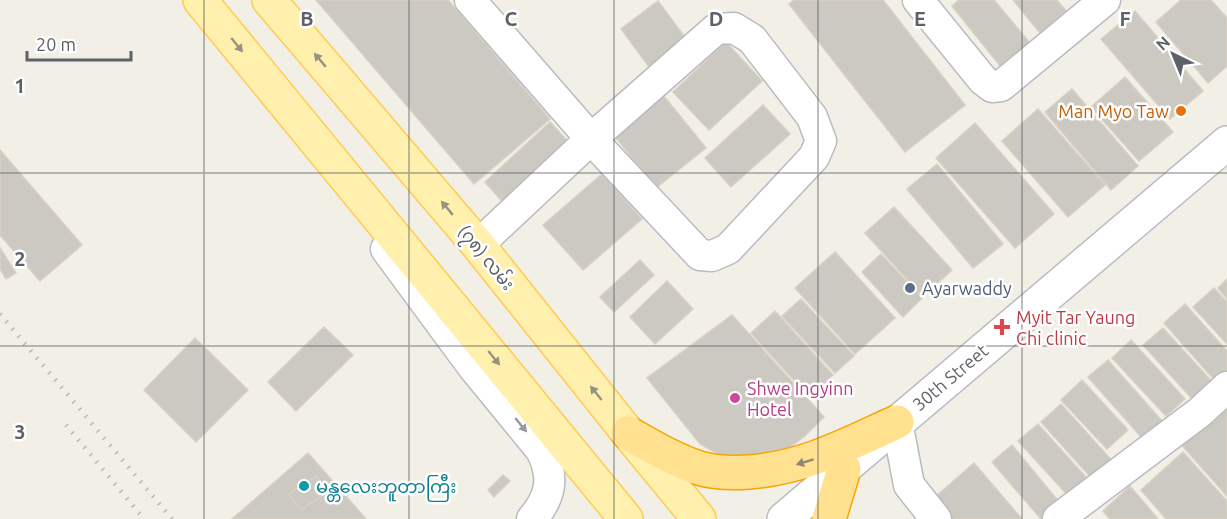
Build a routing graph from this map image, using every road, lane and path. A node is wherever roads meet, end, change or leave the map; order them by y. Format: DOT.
graph roads {
  1 [pos="200,0"];
  2 [pos="269,0"];
  3 [pos="470,0"];
  4 [pos="918,0"];
  5 [pos="1105,0"];
  6 [pos="591,139"];
  7 [pos="1227,143"];
  8 [pos="348,180"];
  9 [pos="478,245"];
  10 [pos="1227,387"];
  11 [pos="897,422"];
  12 [pos="628,433"];
  13 [pos="844,469"];
  14 [pos="532,519"];
  15 [pos="626,519"];
  16 [pos="699,519"];
  17 [pos="784,519"];
  18 [pos="829,519"];
  19 [pos="936,519"];
  20 [pos="1058,519"];
  1 -- 8 [label="main road, one-way"];
  9 -- 2 [label="main road, (၇၈) လမ်း, one-way"];
  3 -- 6 [label="street"];
  4 -- 5 [label="street"];
  6 -- 6 [label="street"];
  6 -- 9 [label="street"];
  7 -- 11 [label="main road, 30th Street"];
  8 -- 14 [label="street, one-way"];
  8 -- 15 [label="main road, one-way"];
  12 -- 9 [label="main road, (၇၈) လမ်း, one-way"];
  10 -- 20 [label="street"];
  11 -- 12 [label="highway, one-way"];
  11 -- 13 [label="main road, 30th Street"];
  11 -- 19 [label="street"];
  12 -- 16 [label="main road, (၇၈) လမ်း"];
  13 -- 17 [label="main road, 30th Street"];
  13 -- 18 [label="highway"];
}
